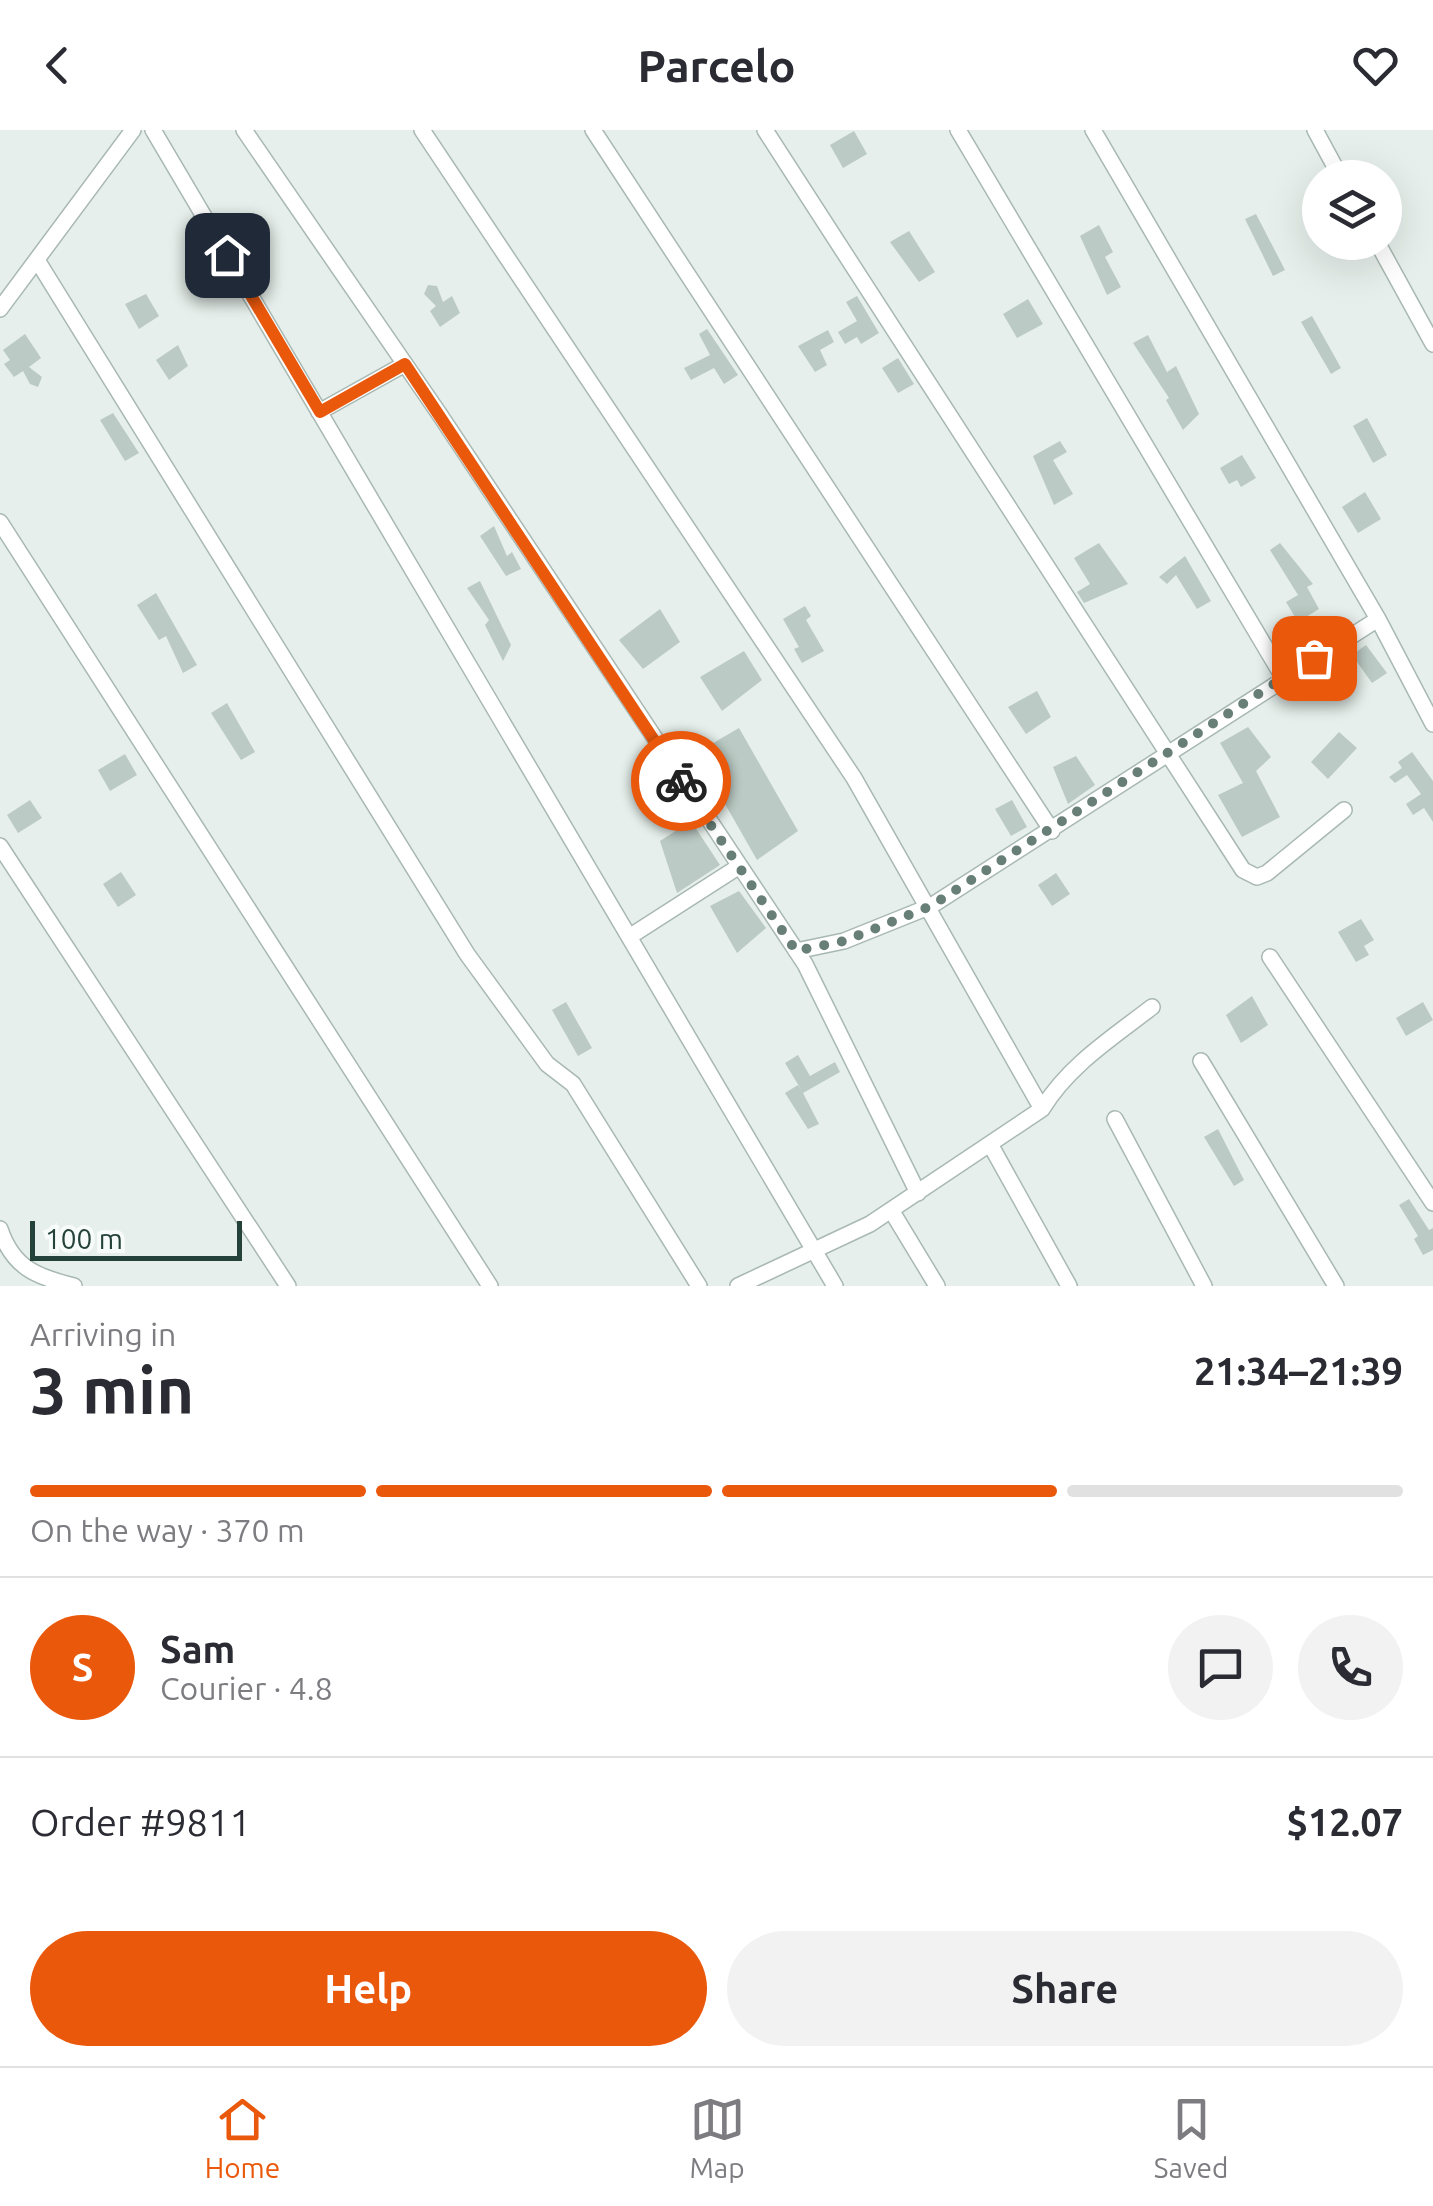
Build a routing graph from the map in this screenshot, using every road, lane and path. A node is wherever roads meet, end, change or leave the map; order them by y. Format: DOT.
graph roads {
  1 [pos="134,130"];
  2 [pos="154,130"];
  3 [pos="244,130"];
  4 [pos="422,130"];
  5 [pos="593,130"];
  6 [pos="765,130"];
  7 [pos="958,130"];
  8 [pos="1092,130"];
  9 [pos="1315,130"];
  10 [pos="1332,160"];
  11 [pos="37,260"];
  12 [pos="1387,260"];
  13 [pos="0,309"];
  14 [pos="1433,344"];
  15 [pos="405,364"];
  16 [pos="320,412"];
  17 [pos="0,522"];
  18 [pos="1378,619"];
  19 [pos="1283,677"];
  20 [pos="1433,724"];
  21 [pos="1166,753"];
  22 [pos="1344,810"];
  23 [pos="1052,831"];
  24 [pos="0,846"];
  25 [pos="738,867"];
  26 [pos="931,906"];
  27 [pos="629,938"];
  28 [pos="796,951"];
  29 [pos="1270,957"];
  30 [pos="1152,1007"];
  31 [pos="1202,1061"];
  32 [pos="1042,1109"];
  33 [pos="1115,1119"];
  34 [pos="990,1144"];
  35 [pos="918,1192"];
  36 [pos="1433,1204"];
  37 [pos="892,1210"];
  38 [pos="0,1229"];
  39 [pos="814,1251"];
  40 [pos="74,1286"];
  41 [pos="288,1286"];
  42 [pos="490,1286"];
  43 [pos="699,1286"];
  44 [pos="738,1286"];
  45 [pos="834,1286"];
  46 [pos="937,1286"];
  47 [pos="1069,1286"];
  48 [pos="1204,1286"];
  49 [pos="1336,1286"];
  1 -- 11 [label="street"];
  2 -- 16 [label="street"];
  3 -- 15 [label="street"];
  4 -- 26 [label="street"];
  5 -- 23 [label="street"];
  6 -- 21 [label="street"];
  7 -- 19 [label="street"];
  8 -- 18 [label="street"];
  9 -- 10 [label="street"];
  11 -- 13 [label="street"];
  11 -- 43 [label="street"];
  12 -- 14 [label="street"];
  15 -- 16 [label="street"];
  15 -- 25 [label="street"];
  16 -- 27 [label="street"];
  17 -- 42 [label="street"];
  18 -- 19 [label="street"];
  18 -- 20 [label="street"];
  19 -- 21 [label="street"];
  21 -- 22 [label="street"];
  21 -- 23 [label="street"];
  23 -- 26 [label="street"];
  24 -- 41 [label="street"];
  25 -- 27 [label="street"];
  25 -- 28 [label="street"];
  26 -- 28 [label="street"];
  26 -- 32 [label="street"];
  27 -- 39 [label="street"];
  28 -- 35 [label="street"];
  29 -- 36 [label="street"];
  30 -- 32 [label="street"];
  31 -- 49 [label="street"];
  32 -- 34 [label="street"];
  33 -- 48 [label="street"];
  34 -- 35 [label="street"];
  34 -- 47 [label="street"];
  35 -- 37 [label="street"];
  37 -- 39 [label="street"];
  37 -- 46 [label="street"];
  38 -- 40 [label="street"];
  39 -- 44 [label="street"];
  39 -- 45 [label="street"];
}
